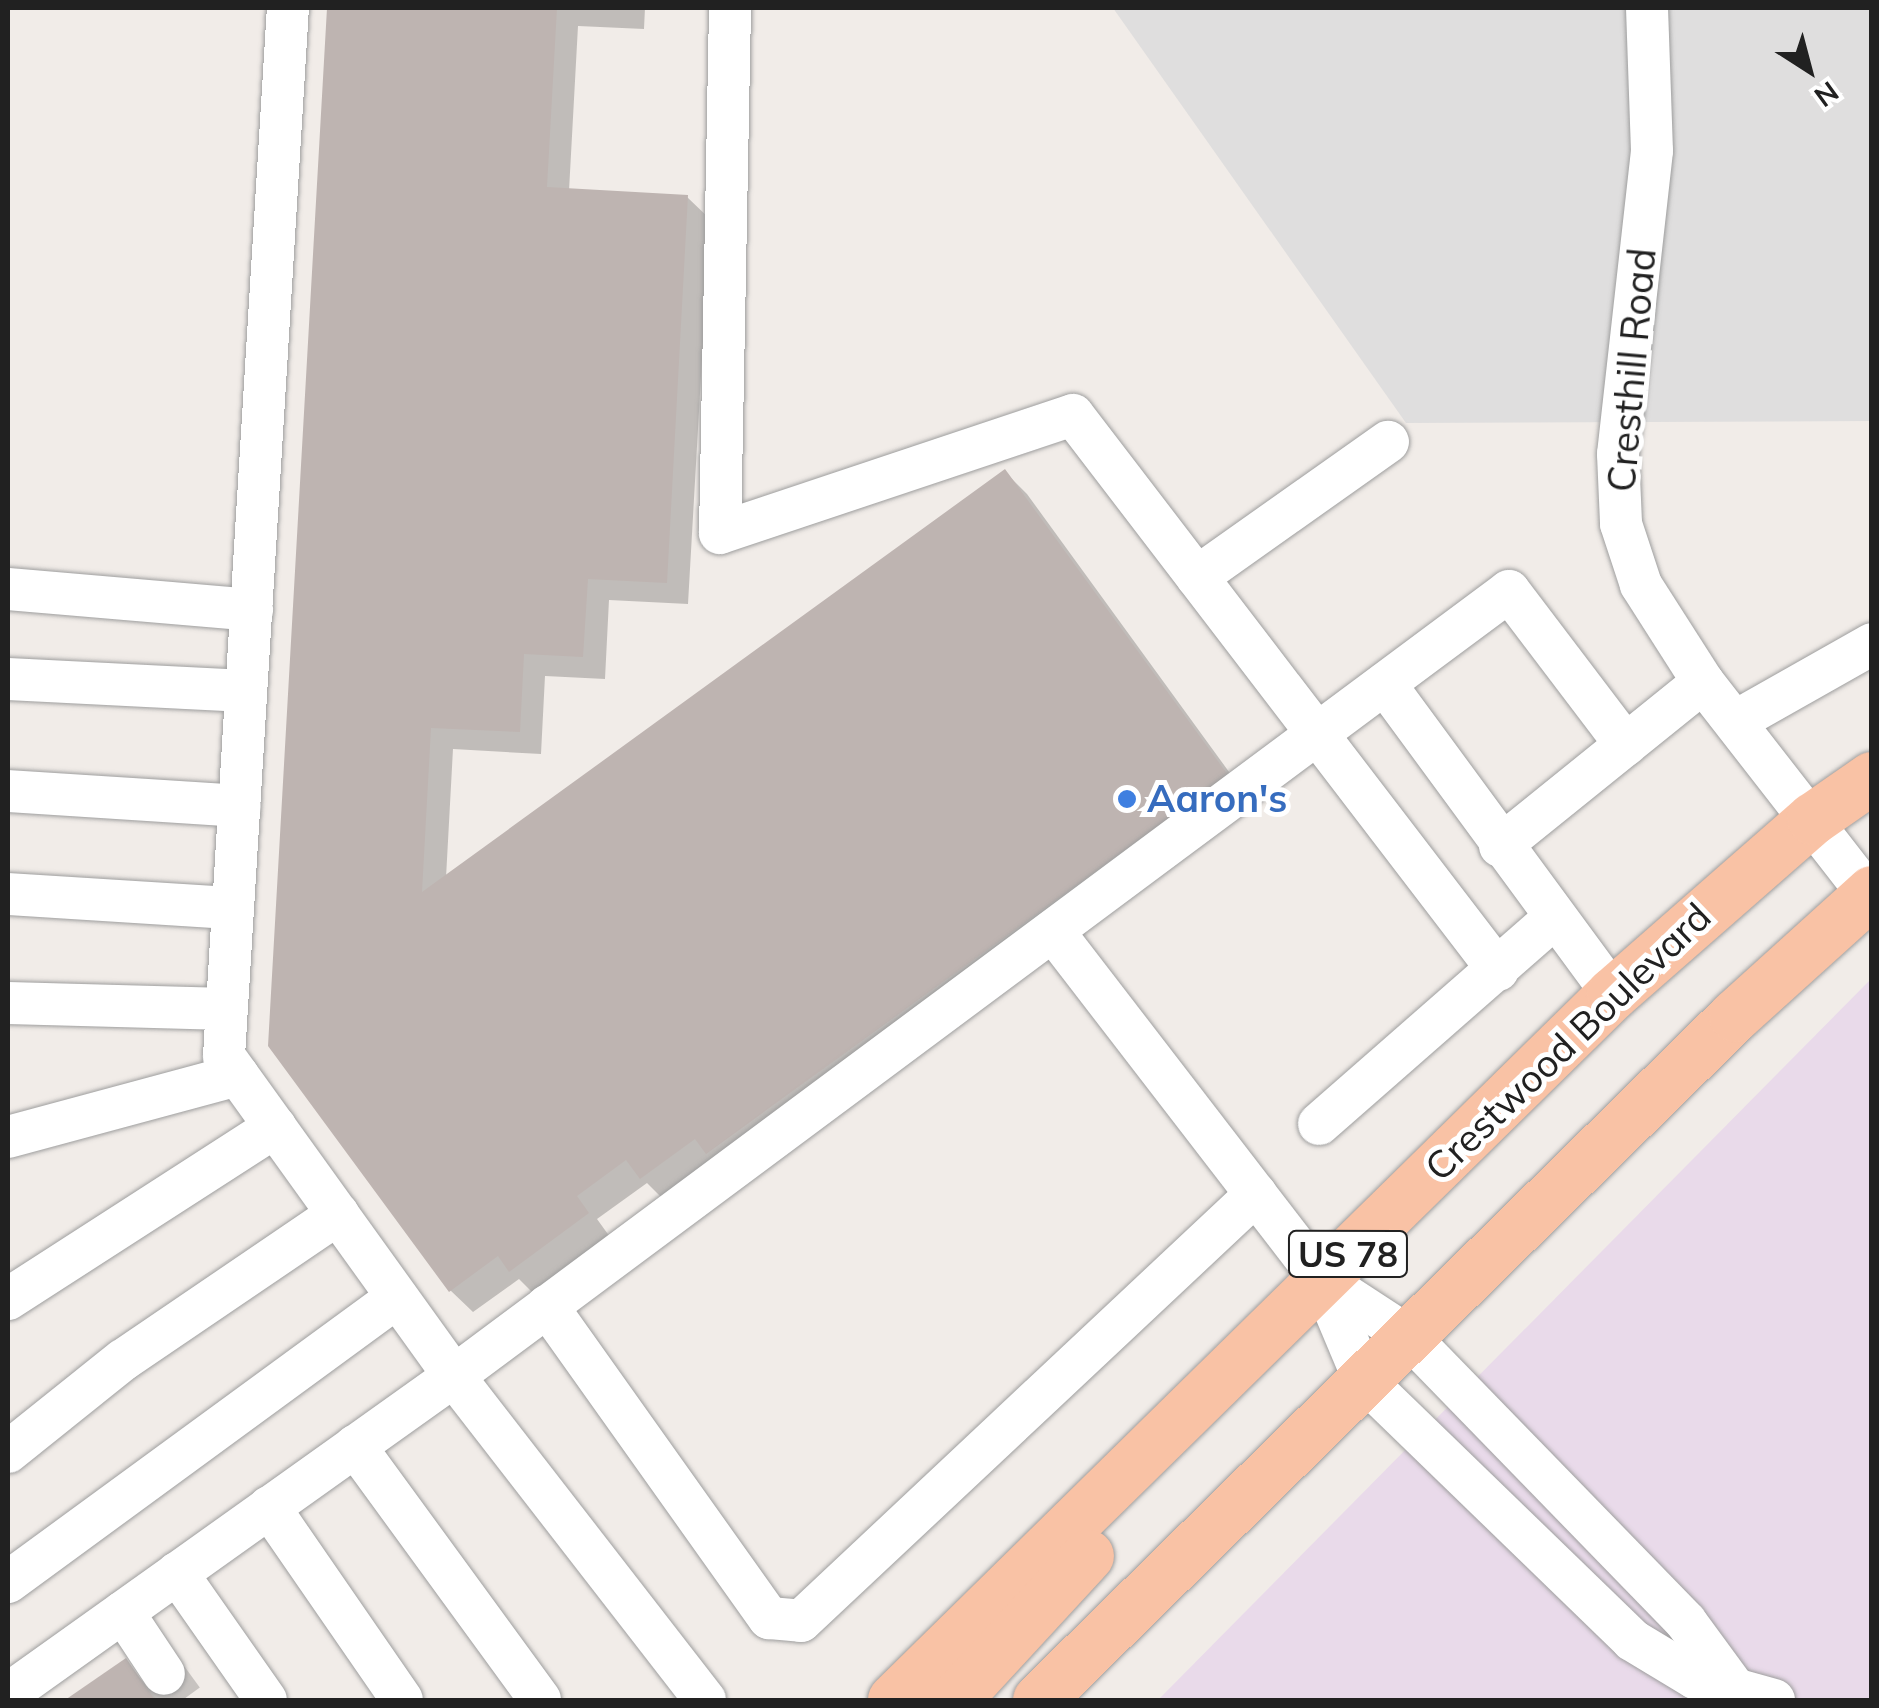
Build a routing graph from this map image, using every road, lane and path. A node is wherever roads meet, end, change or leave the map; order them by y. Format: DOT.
graph roads {
  1 [pos="288,8"];
  2 [pos="730,8"];
  3 [pos="1647,8"];
  4 [pos="1388,442"];
  5 [pos="1198,577"];
  6 [pos="8,589"];
  7 [pos="252,610"];
  8 [pos="1872,644"];
  9 [pos="8,679"];
  10 [pos="1703,682"];
  11 [pos="1385,684"];
  12 [pos="246,692"];
  13 [pos="1736,721"];
  14 [pos="1318,734"];
  15 [pos="1626,745"];
  16 [pos="1872,778"];
  17 [pos="8,791"];
  18 [pos="240,806"];
  19 [pos="1814,819"];
  20 [pos="1500,846"];
  21 [pos="8,894"];
  22 [pos="1870,895"];
  23 [pos="234,908"];
  24 [pos="1553,919"];
  25 [pos="1053,930"];
  26 [pos="1498,970"];
  27 [pos="1612,994"];
  28 [pos="8,1003"];
  29 [pos="227,1010"];
  30 [pos="238,1075"];
  31 [pos="1319,1124"];
  32 [pos="275,1127"];
  33 [pos="8,1137"];
  34 [pos="1256,1194"];
  35 [pos="338,1214"];
  36 [pos="1322,1280"];
  37 [pos="398,1297"];
  38 [pos="8,1299"];
  39 [pos="547,1306"];
  40 [pos="1408,1337"];
  41 [pos="1256,1344"];
  42 [pos="454,1376"];
  43 [pos="1364,1380"];
  44 [pos="355,1446"];
  45 [pos="8,1452"];
  46 [pos="269,1507"];
  47 [pos="177,1573"];
  48 [pos="8,1582"];
  49 [pos="122,1612"];
  50 [pos="164,1674"];
  51 [pos="8,1694"];
  52 [pos="1755,1695"];
  53 [pos="266,1700"];
  54 [pos="402,1700"];
  55 [pos="540,1700"];
  56 [pos="705,1700"];
  57 [pos="894,1700"];
  58 [pos="954,1700"];
  59 [pos="1039,1700"];
  1 -- 7 [label="street"];
  2 -- 5 [label="street"];
  3 -- 10 [label="street, Cresthill Road"];
  4 -- 5 [label="street"];
  5 -- 14 [label="street"];
  6 -- 7 [label="street"];
  7 -- 12 [label="street"];
  8 -- 13 [label="street"];
  9 -- 12 [label="street"];
  10 -- 13 [label="street, Cresthill Road"];
  10 -- 15 [label="street"];
  11 -- 14 [label="street"];
  11 -- 15 [label="street"];
  11 -- 20 [label="street"];
  12 -- 18 [label="street"];
  13 -- 19 [label="street, Cresthill Road"];
  14 -- 25 [label="street"];
  14 -- 26 [label="street"];
  15 -- 20 [label="street"];
  16 -- 19 [label="main road, Crestwood Boulevard / US 78"];
  17 -- 18 [label="street"];
  18 -- 23 [label="street"];
  19 -- 22 [label="street, Cresthill Road"];
  19 -- 27 [label="main road, Crestwood Boulevard / US 78"];
  20 -- 24 [label="street"];
  21 -- 23 [label="street"];
  22 -- 40 [label="main road, US 78"];
  23 -- 29 [label="street"];
  24 -- 26 [label="street"];
  24 -- 27 [label="street"];
  25 -- 34 [label="street"];
  25 -- 39 [label="street"];
  26 -- 31 [label="street"];
  27 -- 36 [label="main road, Crestwood Boulevard / US 78"];
  28 -- 29 [label="street"];
  29 -- 30 [label="street"];
  30 -- 32 [label="street"];
  30 -- 33 [label="street"];
  32 -- 35 [label="street"];
  32 -- 38 [label="street"];
  34 -- 36 [label="street"];
  34 -- 39 [label="street"];
  35 -- 37 [label="street"];
  35 -- 45 [label="street"];
  36 -- 40 [label="street"];
  36 -- 41 [label="main road, Crestwood Boulevard / US 78"];
  36 -- 43 [label="street"];
  37 -- 42 [label="street"];
  37 -- 48 [label="street"];
  39 -- 42 [label="street"];
  40 -- 43 [label="main road, US 78"];
  40 -- 52 [label="street"];
  41 -- 57 [label="main road, Crestwood Boulevard / US 78"];
  41 -- 58 [label="main road"];
  42 -- 44 [label="street"];
  42 -- 56 [label="street"];
  43 -- 52 [label="street"];
  43 -- 59 [label="main road, US 78"];
  44 -- 46 [label="street"];
  44 -- 55 [label="street"];
  46 -- 47 [label="street"];
  46 -- 54 [label="street"];
  47 -- 49 [label="street"];
  47 -- 53 [label="street"];
  49 -- 50 [label="street"];
  49 -- 51 [label="street"];
}
